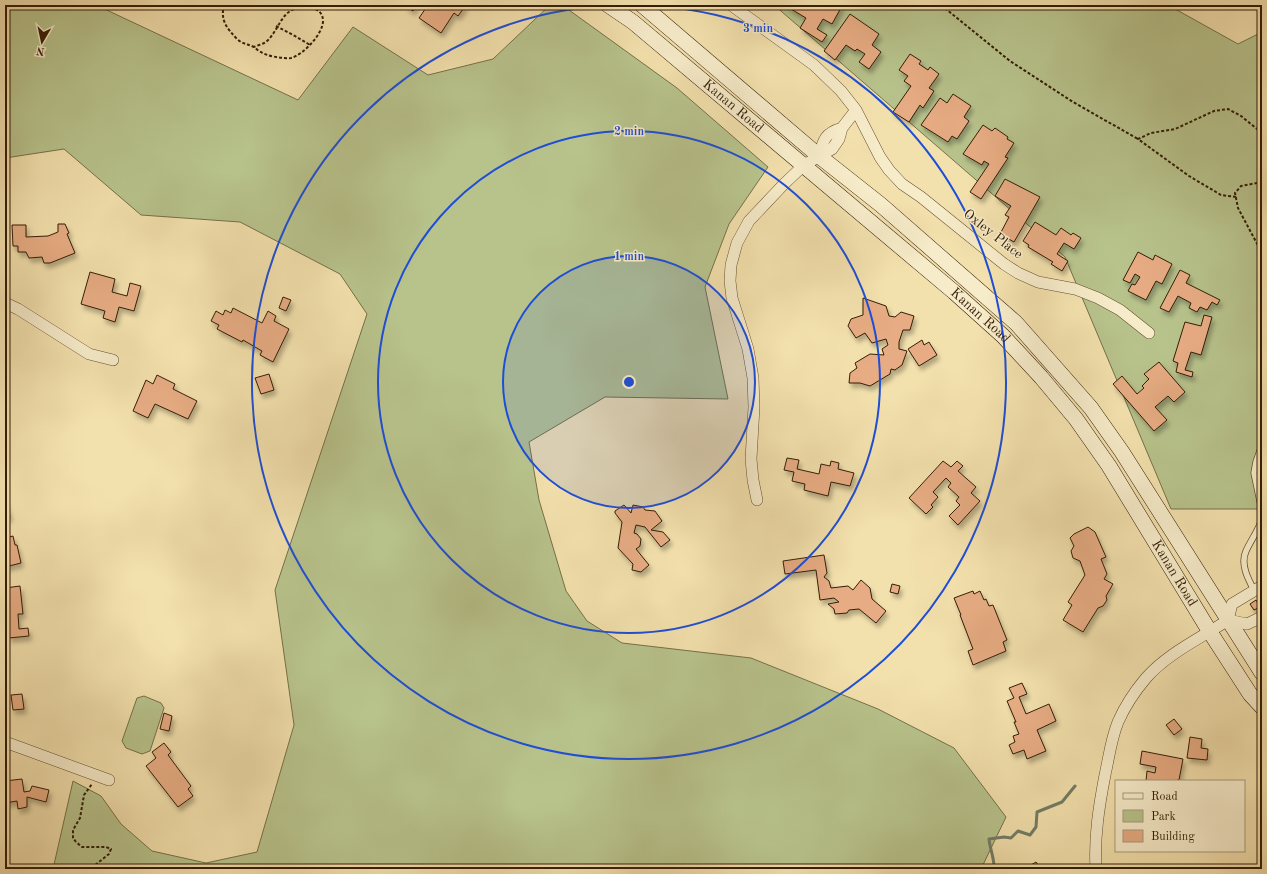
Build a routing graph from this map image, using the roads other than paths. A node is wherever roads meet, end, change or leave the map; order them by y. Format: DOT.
graph roads {
  1 [pos="608,5"];
  2 [pos="642,5"];
  3 [pos="731,5"];
  4 [pos="856,110"];
  5 [pos="819,156"];
  6 [pos="804,165"];
  7 [pos="5,302"];
  8 [pos="1148,333"];
  9 [pos="113,360"];
  10 [pos="1262,445"];
  11 [pos="757,500"];
  12 [pos="1262,511"];
  13 [pos="1262,519"];
  14 [pos="1258,588"];
  15 [pos="1262,617"];
  16 [pos="1228,620"];
  17 [pos="1210,632"];
  18 [pos="1262,673"];
  19 [pos="1262,708"];
  20 [pos="5,742"];
  21 [pos="109,780"];
  22 [pos="1096,869"];
  1 -- 6 [label="main road, Kanan Road"];
  2 -- 5 [label="main road, Kanan Road"];
  3 -- 4 [label="street, Oxley Place"];
  4 -- 5 [label="street"];
  4 -- 8 [label="street, Oxley Place"];
  5 -- 6 [label="street"];
  5 -- 16 [label="main road, Kanan Road"];
  6 -- 11 [label="street"];
  6 -- 17 [label="main road, Kanan Road"];
  7 -- 9 [label="street"];
  10 -- 12 [label="lane"];
  13 -- 14 [label="lane"];
  14 -- 16 [label="street"];
  15 -- 16 [label="street"];
  16 -- 17 [label="street"];
  16 -- 18 [label="main road, Kanan Road"];
  17 -- 19 [label="main road, Kanan Road"];
  17 -- 22 [label="street"];
  20 -- 21 [label="street"];
}
